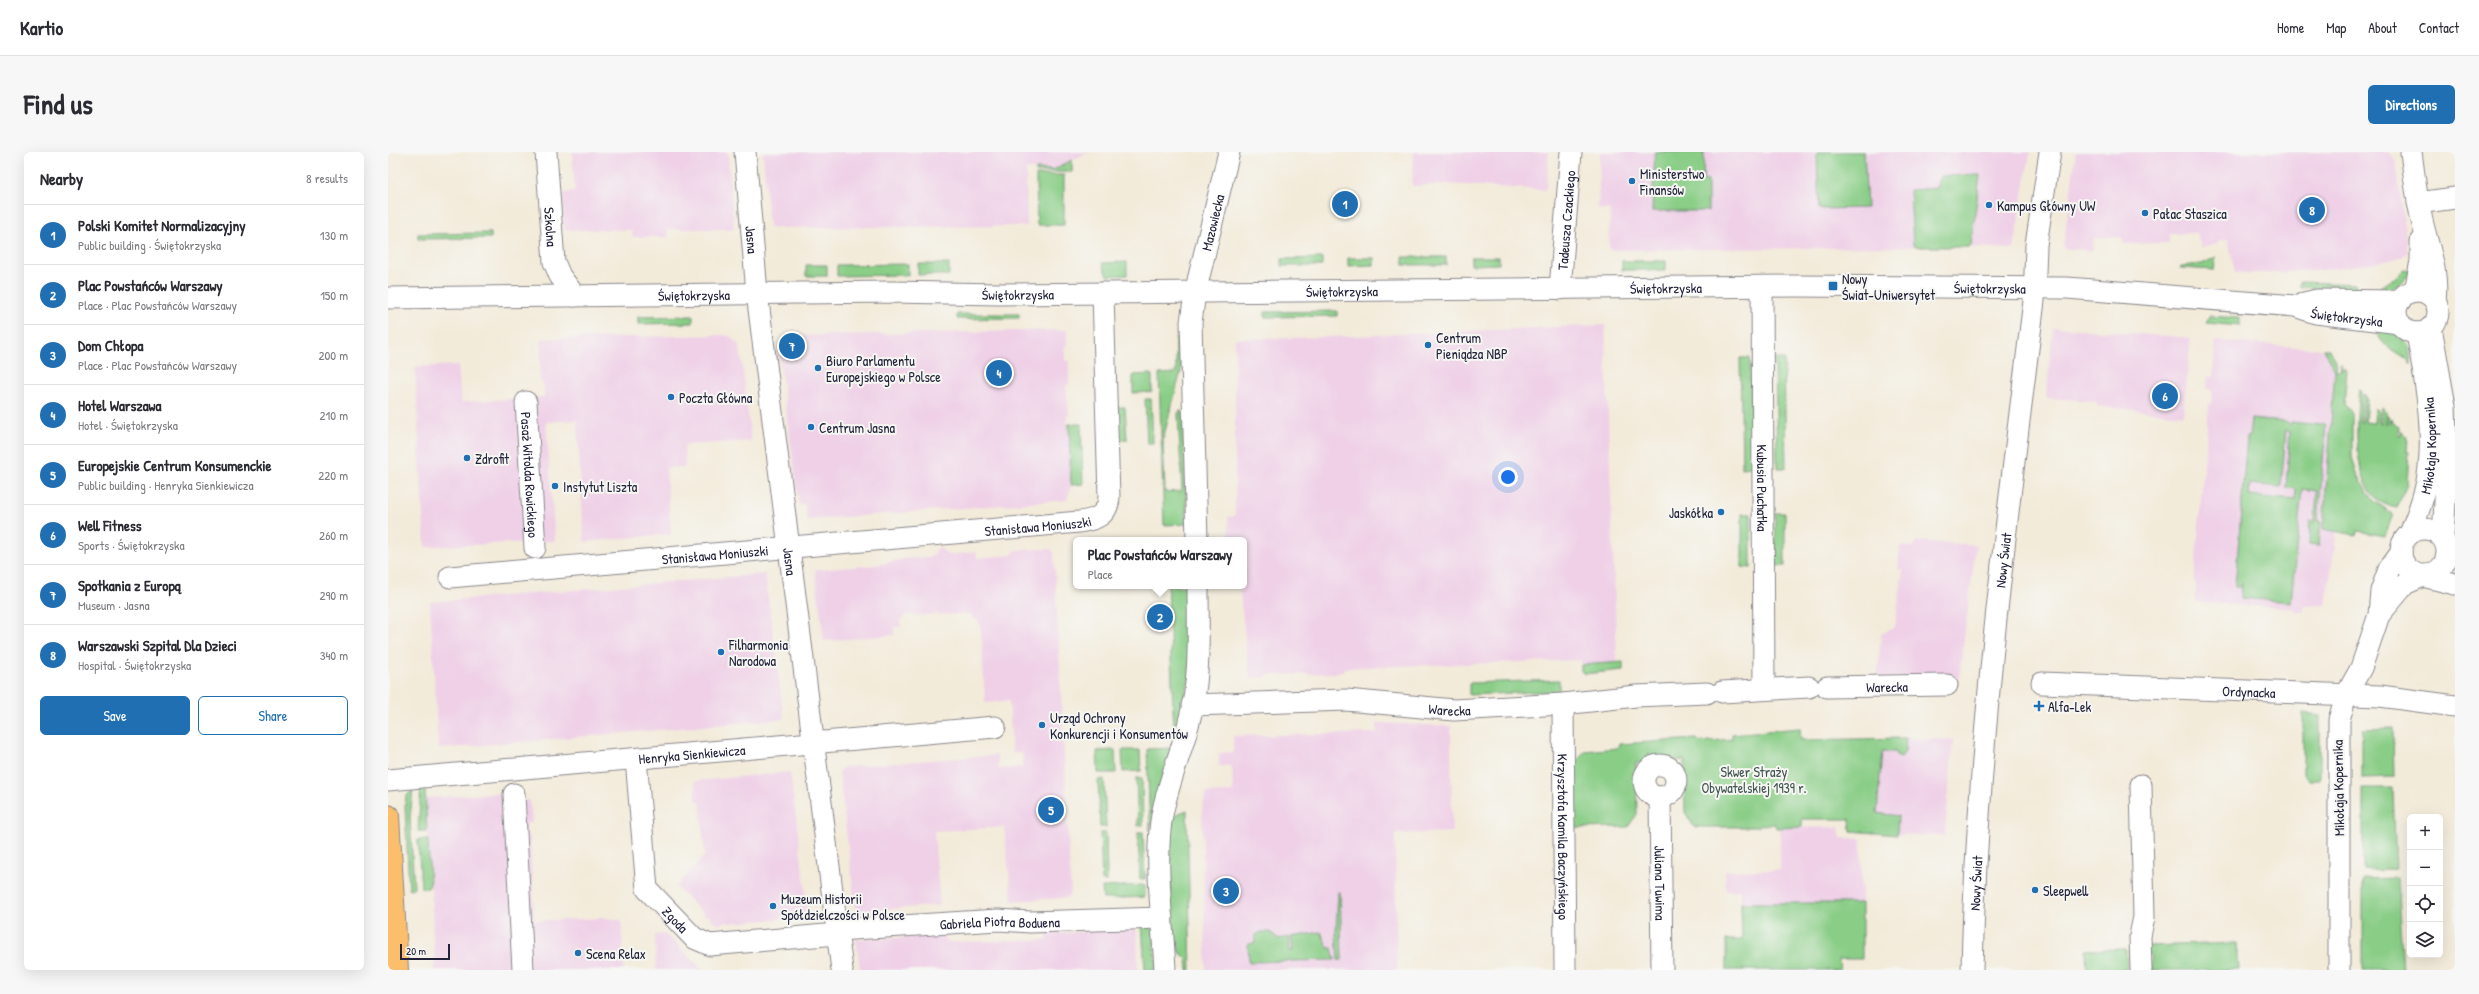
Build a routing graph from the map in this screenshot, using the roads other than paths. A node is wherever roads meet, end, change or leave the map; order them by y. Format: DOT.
graph roads {
  1 [pos="546,152"];
  2 [pos="745,152"];
  3 [pos="1229,152"];
  4 [pos="1571,152"];
  5 [pos="2050,152"];
  6 [pos="2411,152"];
  7 [pos="2455,198"];
  8 [pos="2420,210"];
  9 [pos="1762,287"];
  10 [pos="2034,288"];
  11 [pos="1560,289"];
  12 [pos="1195,292"];
  13 [pos="757,293"];
  14 [pos="1103,294"];
  15 [pos="574,296"];
  16 [pos="2407,296"];
  17 [pos="388,298"];
  18 [pos="2435,300"];
  19 [pos="2295,306"];
  20 [pos="2416,328"];
  21 [pos="526,402"];
  22 [pos="2451,465"];
  23 [pos="2410,534"];
  24 [pos="1197,537"];
  25 [pos="789,547"];
  26 [pos="535,548"];
  27 [pos="2449,551"];
  28 [pos="2401,553"];
  29 [pos="2423,576"];
  30 [pos="450,577"];
  31 [pos="2455,584"];
  32 [pos="1198,589"];
  33 [pos="2379,615"];
  34 [pos="2042,683"];
  35 [pos="1947,685"];
  36 [pos="1764,689"];
  37 [pos="2346,695"];
  38 [pos="1563,704"];
  39 [pos="1192,705"];
  40 [pos="2455,706"];
  41 [pos="995,727"];
  42 [pos="814,743"];
  43 [pos="636,759"];
  44 [pos="388,780"];
  45 [pos="2141,785"];
  46 [pos="514,794"];
  47 [pos="1660,797"];
  48 [pos="388,816"];
  49 [pos="1162,918"];
  50 [pos="837,932"];
  51 [pos="397,970"];
  52 [pos="523,970"];
  53 [pos="842,970"];
  54 [pos="1165,970"];
  55 [pos="1565,970"];
  56 [pos="1662,970"];
  57 [pos="1972,970"];
  58 [pos="2141,970"];
  59 [pos="2339,970"];
  1 -- 15 [label="street, Szkolna"];
  2 -- 13 [label="street, Jasna"];
  3 -- 12 [label="street, Mazowiecka"];
  4 -- 11 [label="street, Tadeusza Czackiego"];
  5 -- 10 [label="street, Nowy Świat"];
  6 -- 8 [label="street"];
  7 -- 8 [label="street"];
  8 -- 16 [label="street"];
  8 -- 18 [label="street"];
  9 -- 10 [label="street, Świętokrzyska"];
  9 -- 11 [label="street, Świętokrzyska"];
  9 -- 36 [label="street, Kubusia Puchatka"];
  10 -- 19 [label="street, Świętokrzyska"];
  10 -- 57 [label="street, Nowy Świat"];
  11 -- 12 [label="street, Świętokrzyska"];
  12 -- 14 [label="street, Świętokrzyska"];
  12 -- 24 [label="street, Mazowiecka"];
  13 -- 14 [label="street, Świętokrzyska"];
  13 -- 15 [label="street, Świętokrzyska"];
  13 -- 25 [label="street, Jasna"];
  14 -- 25 [label="street, Stanisława Moniuszki"];
  15 -- 17 [label="street, Świętokrzyska"];
  16 -- 18 [label="street"];
  16 -- 19 [label="street, Świętokrzyska"];
  16 -- 20 [label="street"];
  18 -- 20 [label="street"];
  19 -- 20 [label="street, Świętokrzyska"];
  20 -- 22 [label="street, Mikołaja Kopernika"];
  20 -- 23 [label="street, Mikołaja Kopernika"];
  21 -- 26 [label="street, Pasaż Witolda Rowickiego"];
  22 -- 27 [label="street, Mikołaja Kopernika"];
  23 -- 27 [label="street"];
  23 -- 28 [label="street"];
  25 -- 30 [label="street, Stanisława Moniuszki"];
  25 -- 42 [label="street, Jasna"];
  27 -- 29 [label="street"];
  28 -- 29 [label="street"];
  28 -- 33 [label="street, Mikołaja Kopernika"];
  29 -- 31 [label="street"];
  29 -- 33 [label="street, Mikołaja Kopernika"];
  32 -- 39 [label="street"];
  33 -- 37 [label="street, Mikołaja Kopernika"];
  34 -- 37 [label="street, Ordynacka"];
  35 -- 36 [label="street, Warecka"];
  36 -- 38 [label="street, Warecka"];
  37 -- 40 [label="street, Ordynacka"];
  37 -- 59 [label="street, Mikołaja Kopernika"];
  38 -- 39 [label="street, Warecka"];
  38 -- 55 [label="street, Krzysztofa Kamila Baczyńskiego"];
  39 -- 49 [label="street"];
  41 -- 42 [label="street, Henryka Sienkiewicza"];
  42 -- 43 [label="street, Henryka Sienkiewicza"];
  42 -- 50 [label="street, Jasna"];
  43 -- 44 [label="street, Henryka Sienkiewicza"];
  43 -- 50 [label="street, Zgoda"];
  45 -- 58 [label="street"];
  46 -- 52 [label="street"];
  47 -- 56 [label="street, Juliana Tuwima"];
  48 -- 51 [label="main road"];
  49 -- 50 [label="street, Gabriela Piotra Boduena"];
  49 -- 54 [label="street"];
  50 -- 53 [label="street, Jasna"];
}
